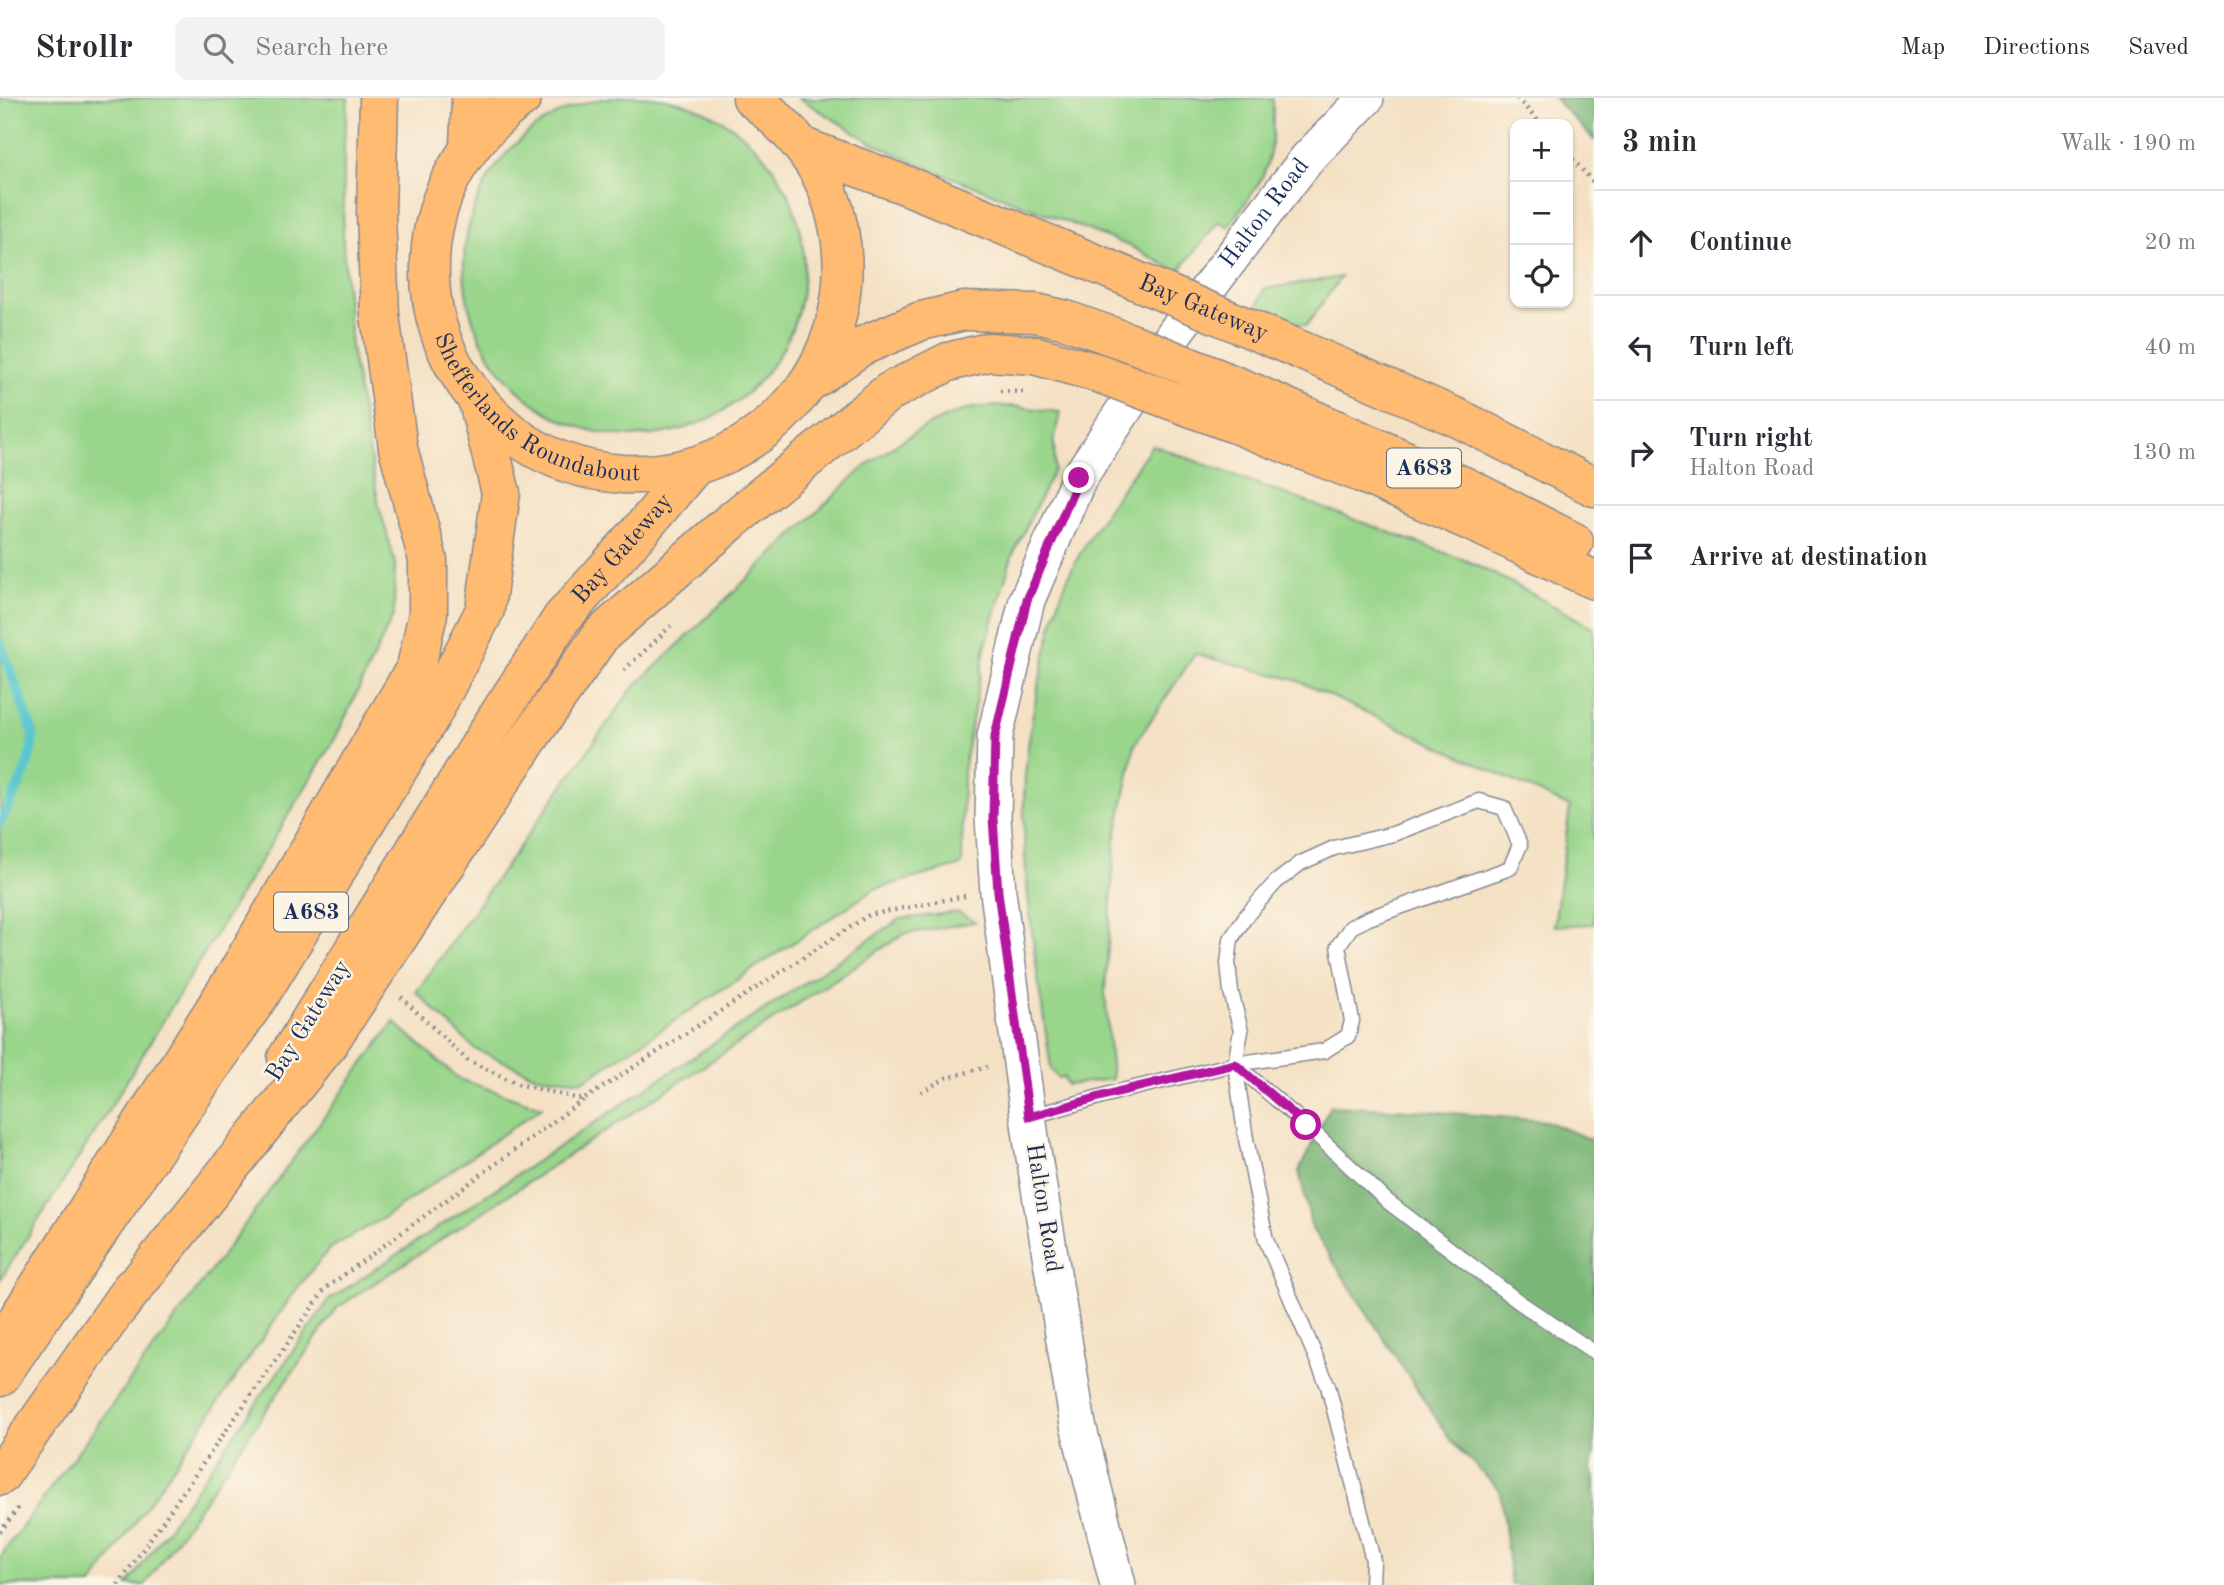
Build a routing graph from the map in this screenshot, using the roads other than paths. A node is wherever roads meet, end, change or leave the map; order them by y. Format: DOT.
graph roads {
  1 [pos="379,98"];
  2 [pos="471,98"];
  3 [pos="522,98"];
  4 [pos="752,98"];
  5 [pos="1354,103"];
  6 [pos="469,146"];
  7 [pos="803,147"];
  8 [pos="809,383"];
  9 [pos="478,402"];
  10 [pos="1246,409"];
  11 [pos="694,467"];
  12 [pos="1586,482"];
  13 [pos="1592,566"];
  14 [pos="1235,1064"];
  15 [pos="1029,1117"];
  16 [pos="118,1308"];
  17 [pos="0,1347"];
  18 [pos="1594,1352"];
  19 [pos="0,1377"];
  20 [pos="0,1476"];
  21 [pos="1118,1585"];
  22 [pos="1372,1585"];
  1 -- 17 [label="highway"];
  2 -- 6 [label="highway"];
  3 -- 6 [label="highway, Shefferlands Roundabout"];
  4 -- 7 [label="highway, Shefferlands Roundabout"];
  5 -- 15 [label="street, Halton Road"];
  6 -- 9 [label="highway, Shefferlands Roundabout"];
  7 -- 8 [label="highway, Shefferlands Roundabout"];
  7 -- 12 [label="highway, Bay Gateway / A683, bridge"];
  8 -- 10 [label="highway, bridge"];
  8 -- 11 [label="highway, Shefferlands Roundabout"];
  9 -- 11 [label="highway, Shefferlands Roundabout"];
  9 -- 19 [label="highway, A683"];
  10 -- 13 [label="highway, A683"];
  10 -- 16 [label="highway, bridge"];
  11 -- 16 [label="highway, Bay Gateway / A683"];
  14 -- 14 [label="lane"];
  14 -- 15 [label="lane"];
  14 -- 18 [label="lane"];
  14 -- 22 [label="lane"];
  15 -- 21 [label="street, Halton Road"];
  16 -- 20 [label="highway, Bay Gateway / A683"];
}
